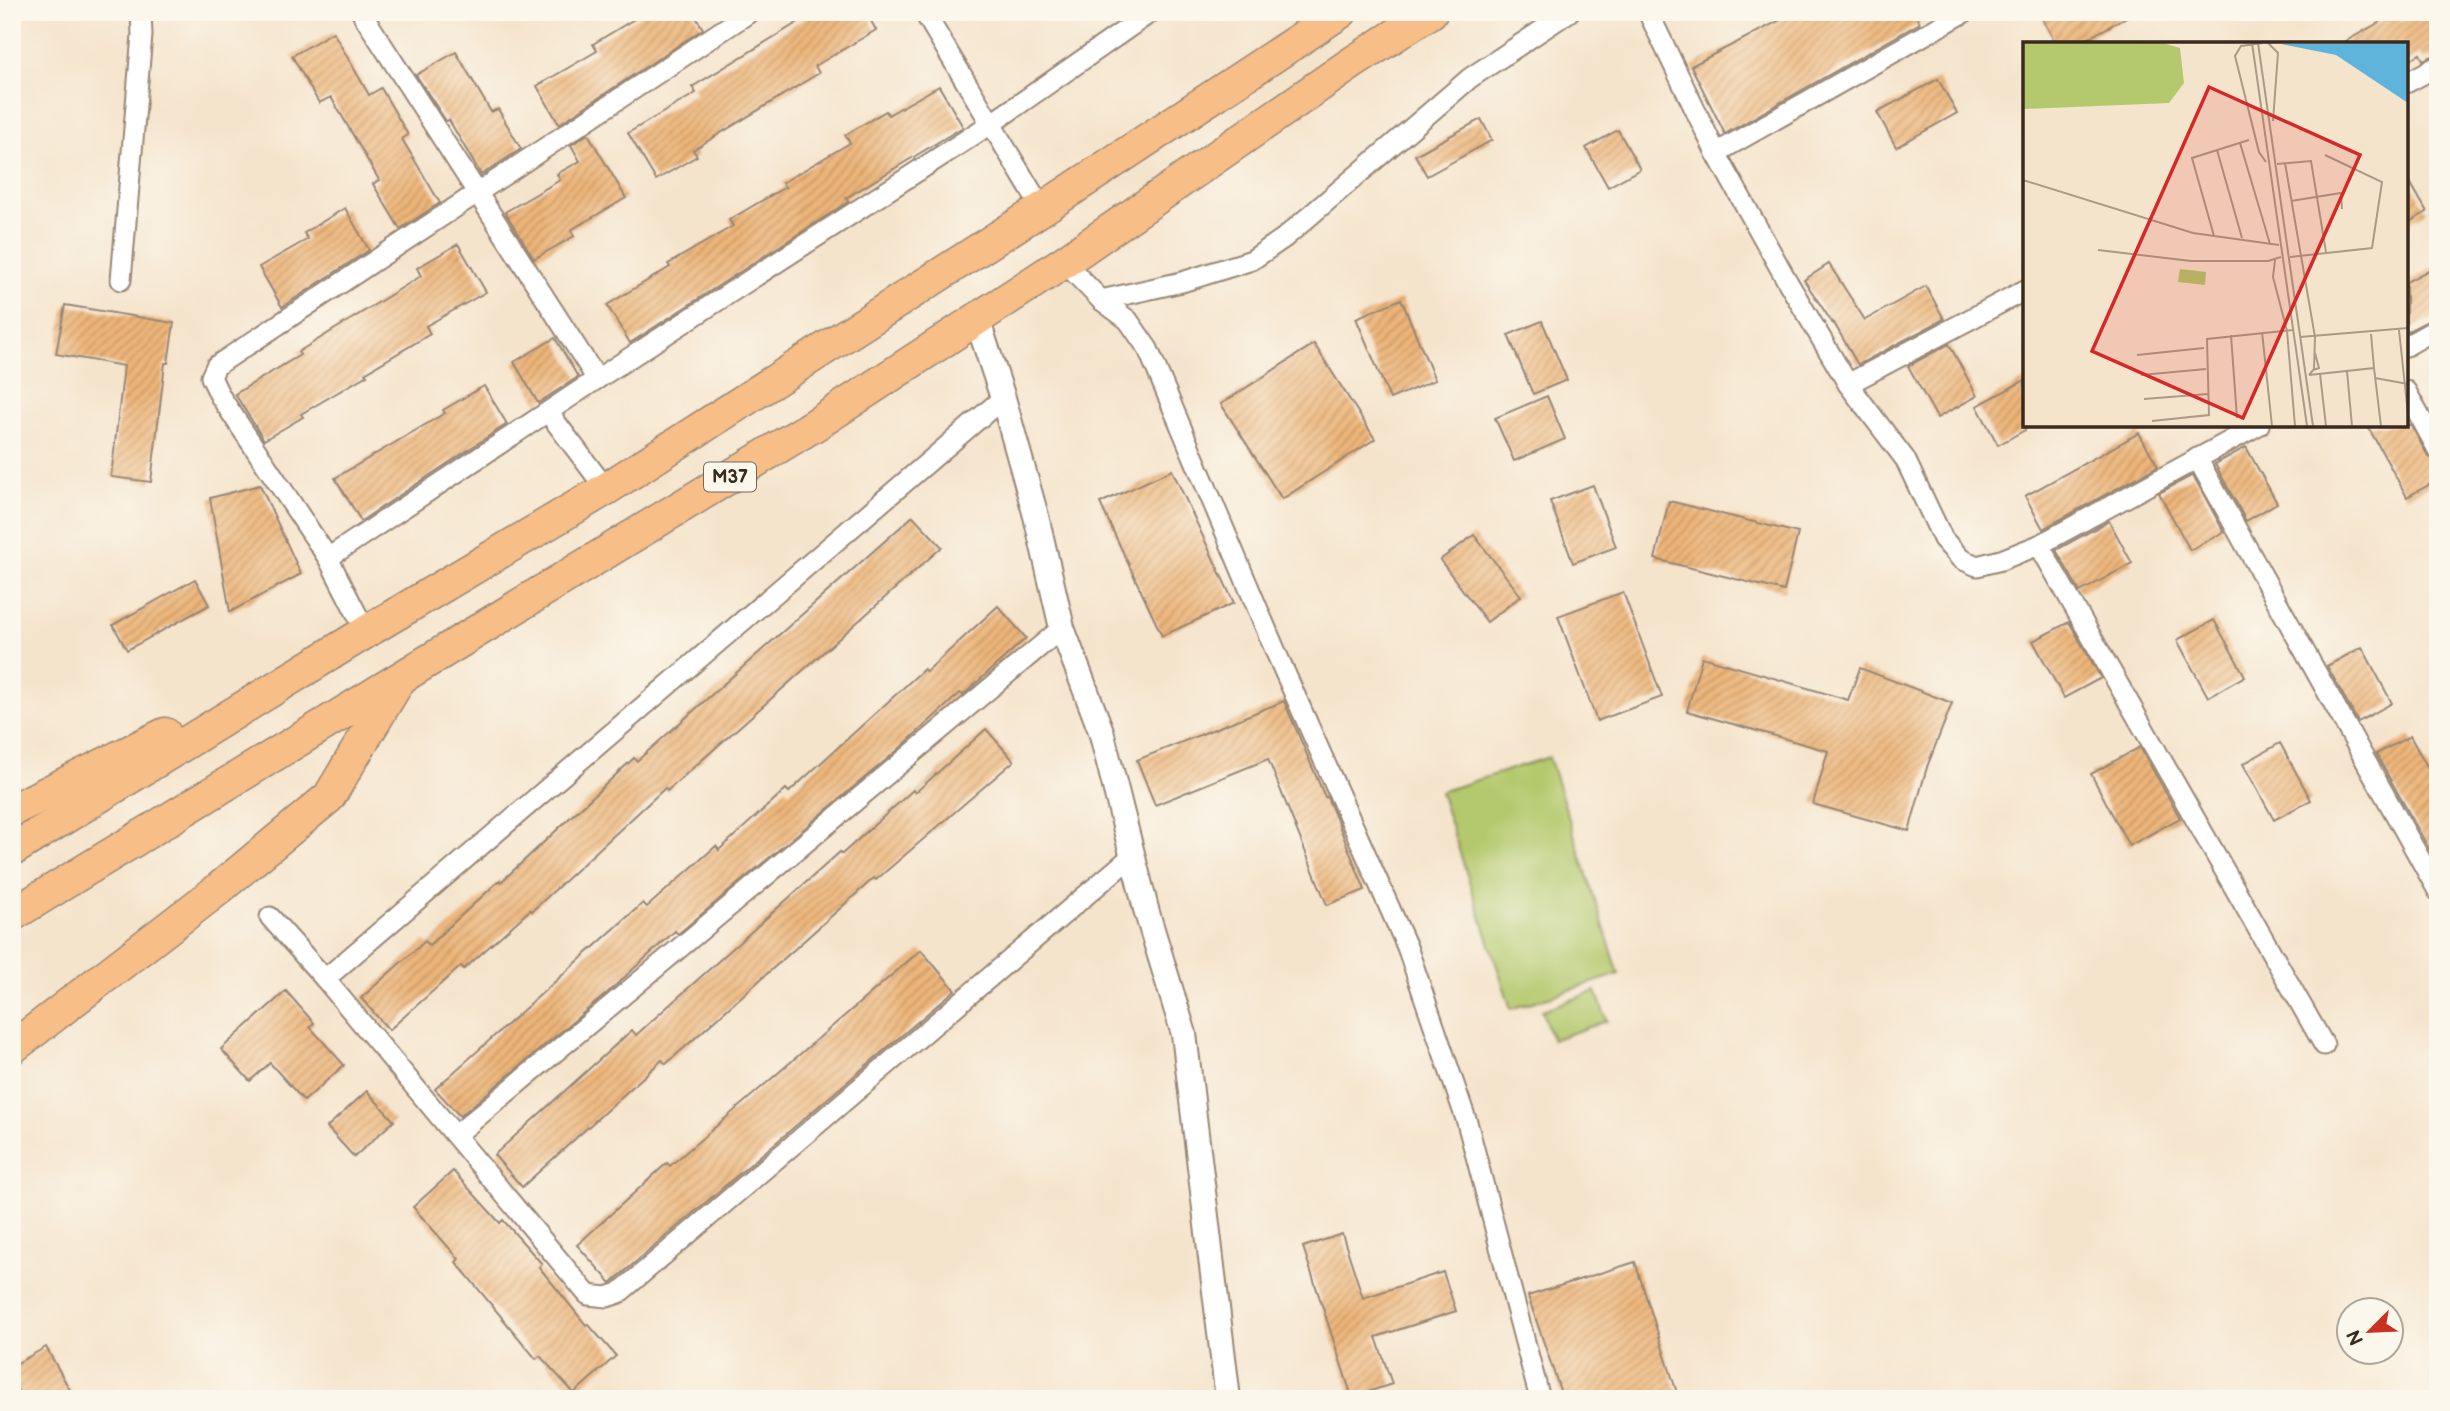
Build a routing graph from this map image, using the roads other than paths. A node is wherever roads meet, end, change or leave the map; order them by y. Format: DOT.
graph roads {
  1 [pos="141,12"];
  2 [pos="368,12"];
  3 [pos="750,12"];
  4 [pos="924,12"];
  5 [pos="1151,12"];
  6 [pos="1341,12"];
  7 [pos="1430,12"];
  8 [pos="1570,12"];
  9 [pos="1648,12"];
  10 [pos="1965,12"];
  11 [pos="2438,66"];
  12 [pos="2408,82"];
  13 [pos="992,123"];
  14 [pos="1716,153"];
  15 [pos="477,191"];
  16 [pos="1042,209"];
  17 [pos="1064,262"];
  18 [pos="121,280"];
  19 [pos="2023,291"];
  20 [pos="1101,300"];
  21 [pos="977,319"];
  22 [pos="2438,328"];
  23 [pos="2408,345"];
  24 [pos="597,379"];
  25 [pos="1848,384"];
  26 [pos="2408,395"];
  27 [pos="1003,398"];
  28 [pos="548,412"];
  29 [pos="2255,427"];
  30 [pos="2438,450"];
  31 [pos="2197,458"];
  32 [pos="606,489"];
  33 [pos="2039,545"];
  34 [pos="328,558"];
  35 [pos="1062,628"];
  36 [pos="366,632"];
  37 [pos="400,679"];
  38 [pos="12,810"];
  39 [pos="12,850"];
  40 [pos="1132,856"];
  41 [pos="2438,891"];
  42 [pos="12,915"];
  43 [pos="270,917"];
  44 [pos="325,979"];
  45 [pos="2324,1045"];
  46 [pos="12,1048"];
  47 [pos="456,1135"];
  48 [pos="1228,1399"];
  49 [pos="1540,1399"];
  1 -- 18 [label="street"];
  2 -- 15 [label="street"];
  3 -- 15 [label="street"];
  4 -- 13 [label="street"];
  5 -- 13 [label="street"];
  6 -- 16 [label="highway"];
  7 -- 17 [label="highway, M37"];
  8 -- 20 [label="street"];
  9 -- 14 [label="street"];
  10 -- 14 [label="street"];
  11 -- 12 [label="street"];
  13 -- 16 [label="street"];
  13 -- 24 [label="street"];
  14 -- 25 [label="street"];
  15 -- 24 [label="street"];
  15 -- 34 [label="street"];
  16 -- 32 [label="highway"];
  17 -- 20 [label="street"];
  17 -- 21 [label="highway, M37"];
  19 -- 25 [label="street"];
  20 -- 49 [label="street"];
  21 -- 27 [label="street"];
  21 -- 37 [label="highway, M37"];
  22 -- 23 [label="street"];
  24 -- 28 [label="street"];
  25 -- 33 [label="street"];
  26 -- 30 [label="street"];
  27 -- 35 [label="street"];
  27 -- 44 [label="street"];
  28 -- 32 [label="street"];
  28 -- 34 [label="street"];
  29 -- 31 [label="street"];
  31 -- 33 [label="street"];
  31 -- 41 [label="street"];
  32 -- 36 [label="highway"];
  33 -- 45 [label="street"];
  34 -- 36 [label="street"];
  35 -- 40 [label="street"];
  35 -- 47 [label="street"];
  36 -- 38 [label="highway"];
  36 -- 39 [label="highway"];
  37 -- 42 [label="highway, M37"];
  37 -- 46 [label="highway"];
  40 -- 47 [label="street"];
  40 -- 48 [label="street"];
  43 -- 44 [label="street"];
  44 -- 47 [label="street"];
}
